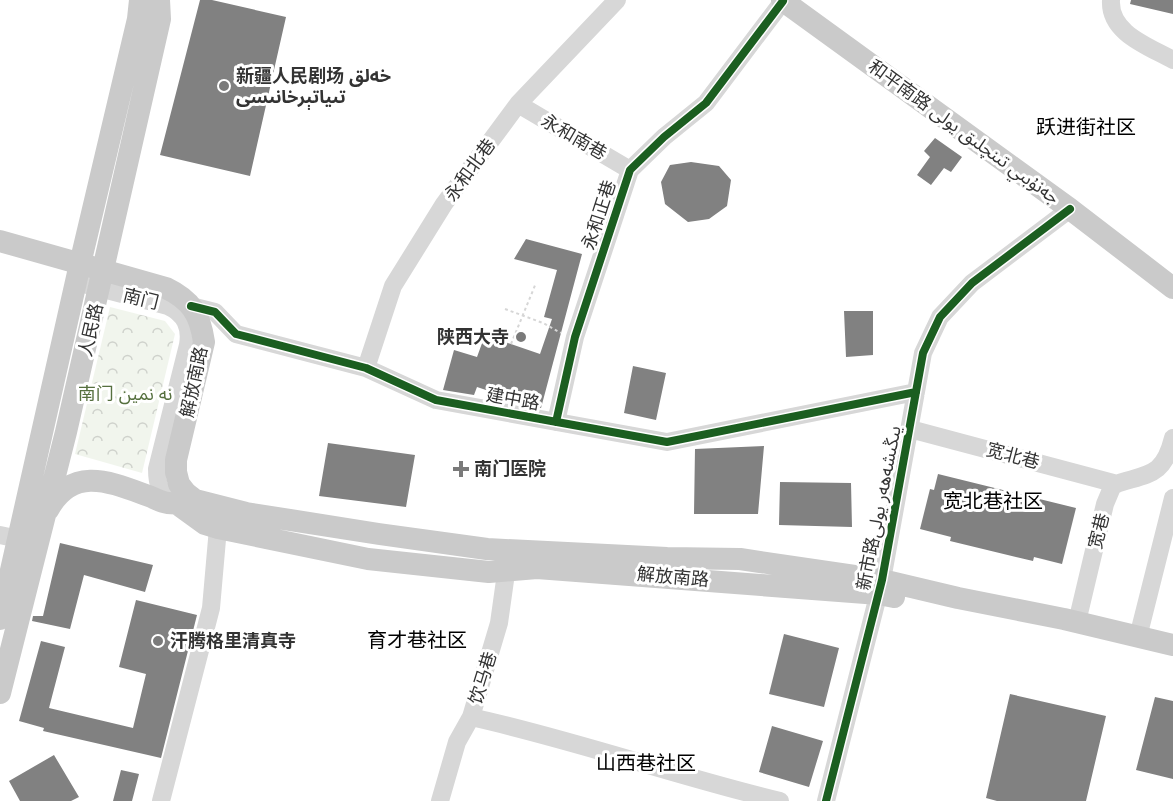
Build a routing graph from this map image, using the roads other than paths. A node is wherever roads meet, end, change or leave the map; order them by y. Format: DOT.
graph roads {
  1 [pos="140,0"];
  2 [pos="159,0"];
  3 [pos="617,0"];
  4 [pos="782,0"];
  5 [pos="1111,0"];
  6 [pos="1173,60"];
  7 [pos="518,104"];
  8 [pos="630,170"];
  9 [pos="1070,209"];
  10 [pos="0,241"];
  11 [pos="78,273"];
  12 [pos="102,280"];
  13 [pos="1173,288"];
  14 [pos="191,306"];
  15 [pos="366,368"];
  16 [pos="916,392"];
  17 [pos="556,422"];
  18 [pos="910,429"];
  19 [pos="1173,438"];
  20 [pos="176,460"];
  21 [pos="1117,484"];
  22 [pos="1173,498"];
  23 [pos="176,503"];
  24 [pos="207,503"];
  25 [pos="42,526"];
  26 [pos="218,528"];
  27 [pos="9,537"];
  28 [pos="508,560"];
  29 [pos="880,587"];
  30 [pos="0,619"];
  31 [pos="1077,622"];
  32 [pos="1138,637"];
  33 [pos="1173,645"];
  34 [pos="1173,660"];
  35 [pos="0,693"];
  36 [pos="471,717"];
  37 [pos="161,801"];
  38 [pos="440,801"];
  39 [pos="780,801"];
  40 [pos="826,801"];
  1 -- 11 [label="main road, 人民路"];
  2 -- 12 [label="main road, 人民路"];
  3 -- 7 [label="street, 永和北巷"];
  4 -- 8 [label="street, 永和正巷"];
  4 -- 9 [label="main road, 和平南路 جەنۇبىي تىنچلىق يولى"];
  5 -- 6 [label="street"];
  7 -- 8 [label="street, 永和南巷"];
  7 -- 15 [label="street, 永和北巷"];
  8 -- 17 [label="street, 永和正巷"];
  9 -- 13 [label="main road, 和平南路 جەنۇبىي تىنچلىق يولى"];
  9 -- 16 [label="street, 新市路يىڭىشەھەر يولى"];
  10 -- 11 [label="main road"];
  11 -- 12 [label="main road"];
  11 -- 27 [label="main road, 人民路"];
  12 -- 14 [label="main road"];
  12 -- 23 [label="street, 南门"];
  12 -- 25 [label="main road, 人民路"];
  14 -- 15 [label="street, 建中路"];
  14 -- 20 [label="main road, 解放南路"];
  15 -- 17 [label="street, 建中路"];
  16 -- 17 [label="street, 建中路"];
  16 -- 18 [label="street, 新市路يىڭىشەھەر يولى"];
  18 -- 21 [label="street, 宽北巷"];
  18 -- 29 [label="street, 新市路يىڭىشەھەر يولى"];
  19 -- 21 [label="street"];
  20 -- 23 [label="main road"];
  20 -- 24 [label="main road, 解放南路"];
  21 -- 31 [label="street, 宽巷"];
  22 -- 32 [label="street"];
  23 -- 24 [label="main road, 解放南路"];
  23 -- 25 [label="main road, 解放南路"];
  23 -- 26 [label="main road, 解放南路"];
  24 -- 28 [label="main road, 解放南路"];
  25 -- 35 [label="main road, 人民路"];
  26 -- 28 [label="main road, 解放南路"];
  26 -- 37 [label="street"];
  27 -- 30 [label="main road, 人民路"];
  28 -- 29 [label="main road, 解放南路"];
  28 -- 36 [label="street, 饮马巷"];
  29 -- 31 [label="main road, 解放南路"];
  29 -- 34 [label="main road, 解放南路"];
  29 -- 40 [label="street, 新市路يىڭىشەھەر يولى"];
  31 -- 32 [label="main road, 解放南路"];
  32 -- 33 [label="main road, 解放南路"];
  36 -- 38 [label="street, 饮马巷"];
  36 -- 39 [label="street"];
}
